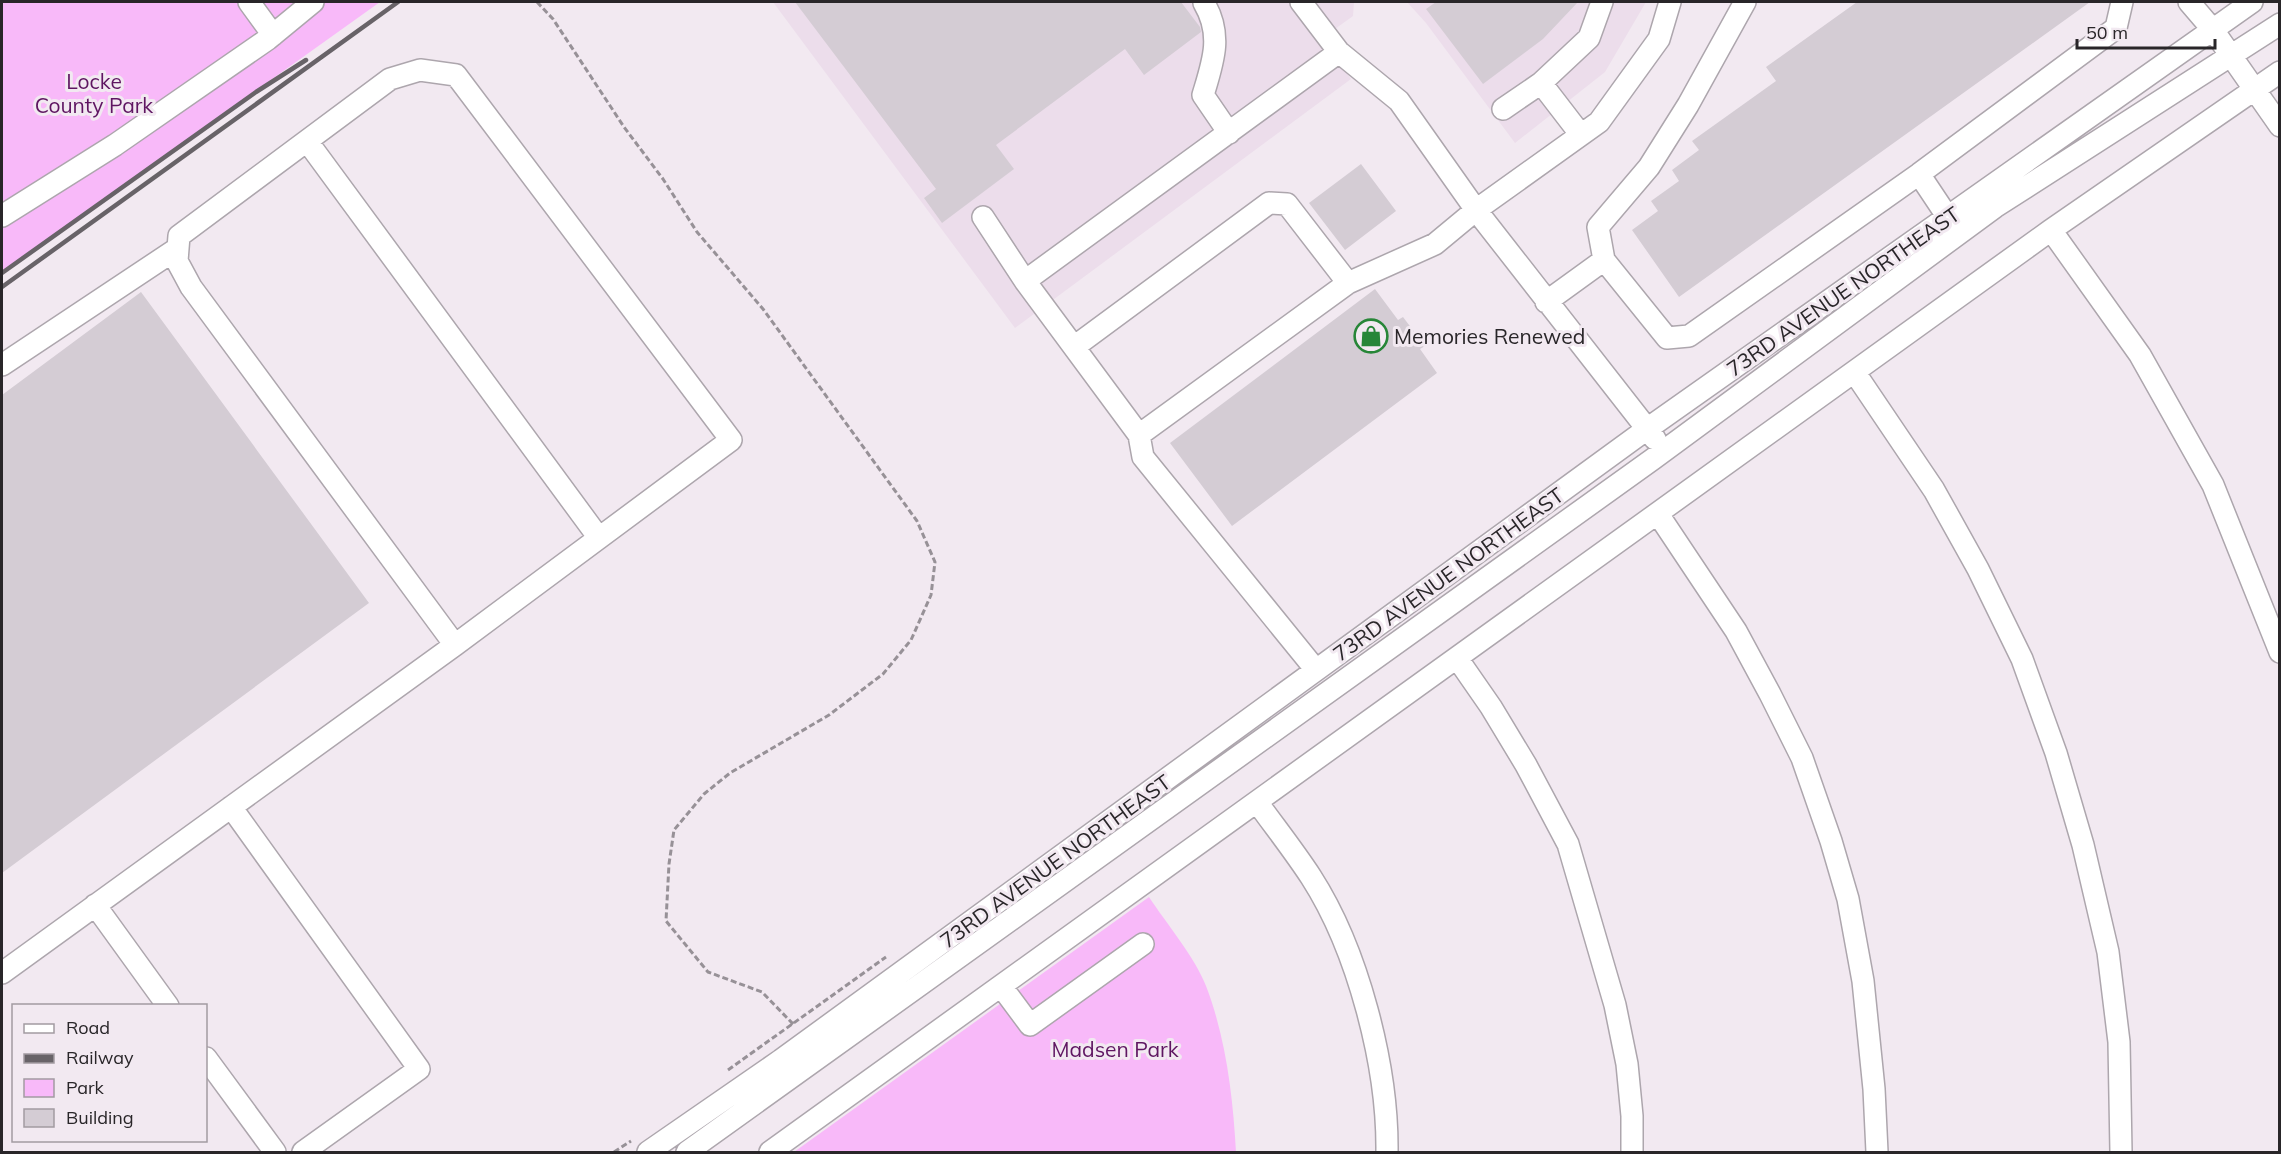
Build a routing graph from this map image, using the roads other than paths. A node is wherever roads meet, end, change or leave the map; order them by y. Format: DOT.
graph roads {
  1 [pos="249,2"];
  2 [pos="313,2"];
  3 [pos="1301,2"];
  4 [pos="1602,2"];
  5 [pos="1670,2"];
  6 [pos="1744,2"];
  7 [pos="2122,2"];
  8 [pos="2189,2"];
  9 [pos="2252,2"];
  10 [pos="1204,3"];
  11 [pos="2280,24"];
  12 [pos="2213,30"];
  13 [pos="273,35"];
  14 [pos="1339,51"];
  15 [pos="2231,57"];
  16 [pos="2280,72"];
  17 [pos="1541,83"];
  18 [pos="2254,90"];
  19 [pos="1503,110"];
  20 [pos="2280,126"];
  21 [pos="1229,133"];
  22 [pos="1581,135"];
  23 [pos="307,141"];
  24 [pos="1919,174"];
  25 [pos="1476,210"];
  26 [pos="2,216"];
  27 [pos="982,217"];
  28 [pos="1953,225"];
  29 [pos="2051,230"];
  30 [pos="178,248"];
  31 [pos="1604,260"];
  32 [pos="1025,281"];
  33 [pos="1348,283"];
  34 [pos="1546,302"];
  35 [pos="1074,347"];
  36 [pos="2,364"];
  37 [pos="1855,373"];
  38 [pos="1647,429"];
  39 [pos="1139,435"];
  40 [pos="1664,451"];
  41 [pos="1658,514"];
  42 [pos="599,538"];
  43 [pos="455,645"];
  44 [pos="2280,652"];
  45 [pos="1457,658"];
  46 [pos="1316,670"];
  47 [pos="1257,802"];
  48 [pos="231,807"];
  49 [pos="94,905"];
  50 [pos="1143,944"];
  51 [pos="2,973"];
  52 [pos="1001,986"];
  53 [pos="167,1004"];
  54 [pos="207,1059"];
  55 [pos="275,1152"];
  56 [pos="303,1152"];
  57 [pos="648,1152"];
  58 [pos="687,1152"];
  59 [pos="770,1152"];
  60 [pos="1387,1152"];
  61 [pos="1632,1152"];
  62 [pos="1877,1152"];
  63 [pos="2121,1152"];
  1 -- 13 [label="street"];
  2 -- 13 [label="street"];
  3 -- 14 [label="street"];
  4 -- 17 [label="street"];
  5 -- 22 [label="street"];
  6 -- 31 [label="street"];
  7 -- 24 [label="street"];
  8 -- 12 [label="street"];
  9 -- 12 [label="street, 73RD AVENUE NORTHEAST"];
  10 -- 21 [label="street"];
  11 -- 15 [label="street, 73RD AVENUE NORTHEAST"];
  12 -- 15 [label="street"];
  12 -- 28 [label="street, 73RD AVENUE NORTHEAST"];
  13 -- 26 [label="street"];
  14 -- 21 [label="street"];
  14 -- 25 [label="street"];
  15 -- 18 [label="street"];
  15 -- 28 [label="street, 73RD AVENUE NORTHEAST"];
  16 -- 18 [label="street"];
  17 -- 19 [label="street"];
  17 -- 22 [label="street"];
  18 -- 20 [label="street"];
  18 -- 29 [label="street"];
  21 -- 32 [label="street"];
  22 -- 25 [label="street"];
  23 -- 30 [label="street"];
  23 -- 42 [label="street"];
  23 -- 42 [label="street"];
  24 -- 28 [label="street"];
  24 -- 31 [label="street"];
  25 -- 33 [label="street"];
  25 -- 34 [label="street"];
  27 -- 32 [label="street"];
  28 -- 38 [label="street, 73RD AVENUE NORTHEAST"];
  28 -- 40 [label="street, 73RD AVENUE NORTHEAST"];
  29 -- 37 [label="street"];
  29 -- 44 [label="street"];
  30 -- 36 [label="street"];
  30 -- 43 [label="street"];
  31 -- 34 [label="street"];
  32 -- 35 [label="street"];
  33 -- 35 [label="street"];
  33 -- 39 [label="street"];
  34 -- 38 [label="street"];
  35 -- 39 [label="street"];
  37 -- 41 [label="street"];
  37 -- 63 [label="street"];
  38 -- 40 [label="street"];
  38 -- 46 [label="street, 73RD AVENUE NORTHEAST"];
  39 -- 46 [label="street"];
  40 -- 58 [label="street, 73RD AVENUE NORTHEAST"];
  41 -- 45 [label="street"];
  41 -- 62 [label="street"];
  42 -- 43 [label="street"];
  43 -- 48 [label="street"];
  45 -- 47 [label="street"];
  45 -- 61 [label="street"];
  46 -- 57 [label="street, 73RD AVENUE NORTHEAST"];
  47 -- 52 [label="street"];
  47 -- 60 [label="street"];
  48 -- 49 [label="street"];
  48 -- 56 [label="street"];
  49 -- 51 [label="street"];
  49 -- 53 [label="street"];
  50 -- 52 [label="street"];
  52 -- 59 [label="street"];
  54 -- 55 [label="street"];
}
